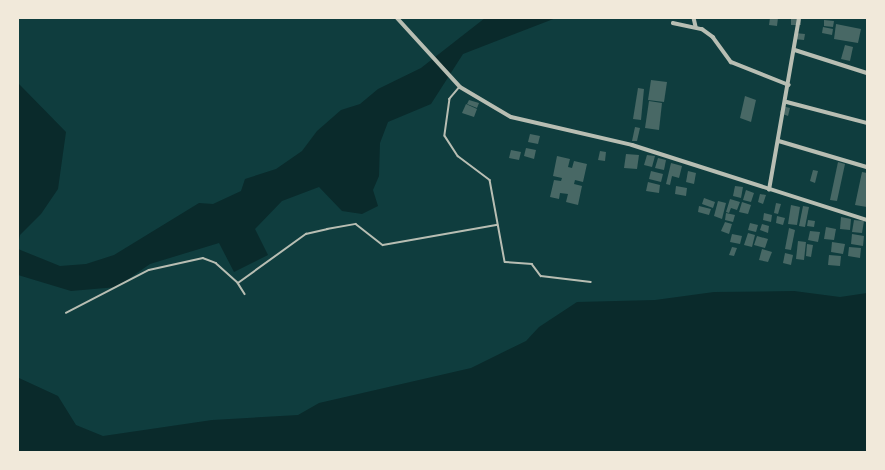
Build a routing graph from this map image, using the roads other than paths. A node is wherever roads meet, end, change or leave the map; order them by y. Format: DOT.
graph roads {
  1 [pos="397,18"];
  2 [pos="694,18"];
  3 [pos="799,18"];
  4 [pos="672,23"];
  5 [pos="696,27"];
  6 [pos="795,50"];
  7 [pos="867,73"];
  8 [pos="789,85"];
  9 [pos="460,87"];
  10 [pos="787,102"];
  11 [pos="867,124"];
  12 [pos="779,141"];
  13 [pos="867,167"];
  14 [pos="769,191"];
  15 [pos="867,220"];
  16 [pos="497,224"];
  17 [pos="591,282"];
  18 [pos="238,283"];
  19 [pos="245,294"];
  20 [pos="66,313"];
  1 -- 9 [label="street"];
  2 -- 5 [label="street"];
  3 -- 6 [label="street"];
  4 -- 5 [label="street"];
  5 -- 8 [label="street"];
  6 -- 7 [label="street"];
  6 -- 8 [label="street"];
  8 -- 10 [label="street"];
  9 -- 14 [label="street"];
  9 -- 16 [label="lane"];
  10 -- 11 [label="street"];
  10 -- 12 [label="street"];
  12 -- 13 [label="street"];
  12 -- 14 [label="street"];
  14 -- 15 [label="street"];
  16 -- 17 [label="lane"];
  16 -- 18 [label="lane"];
  18 -- 19 [label="lane"];
  18 -- 20 [label="lane"];
}
